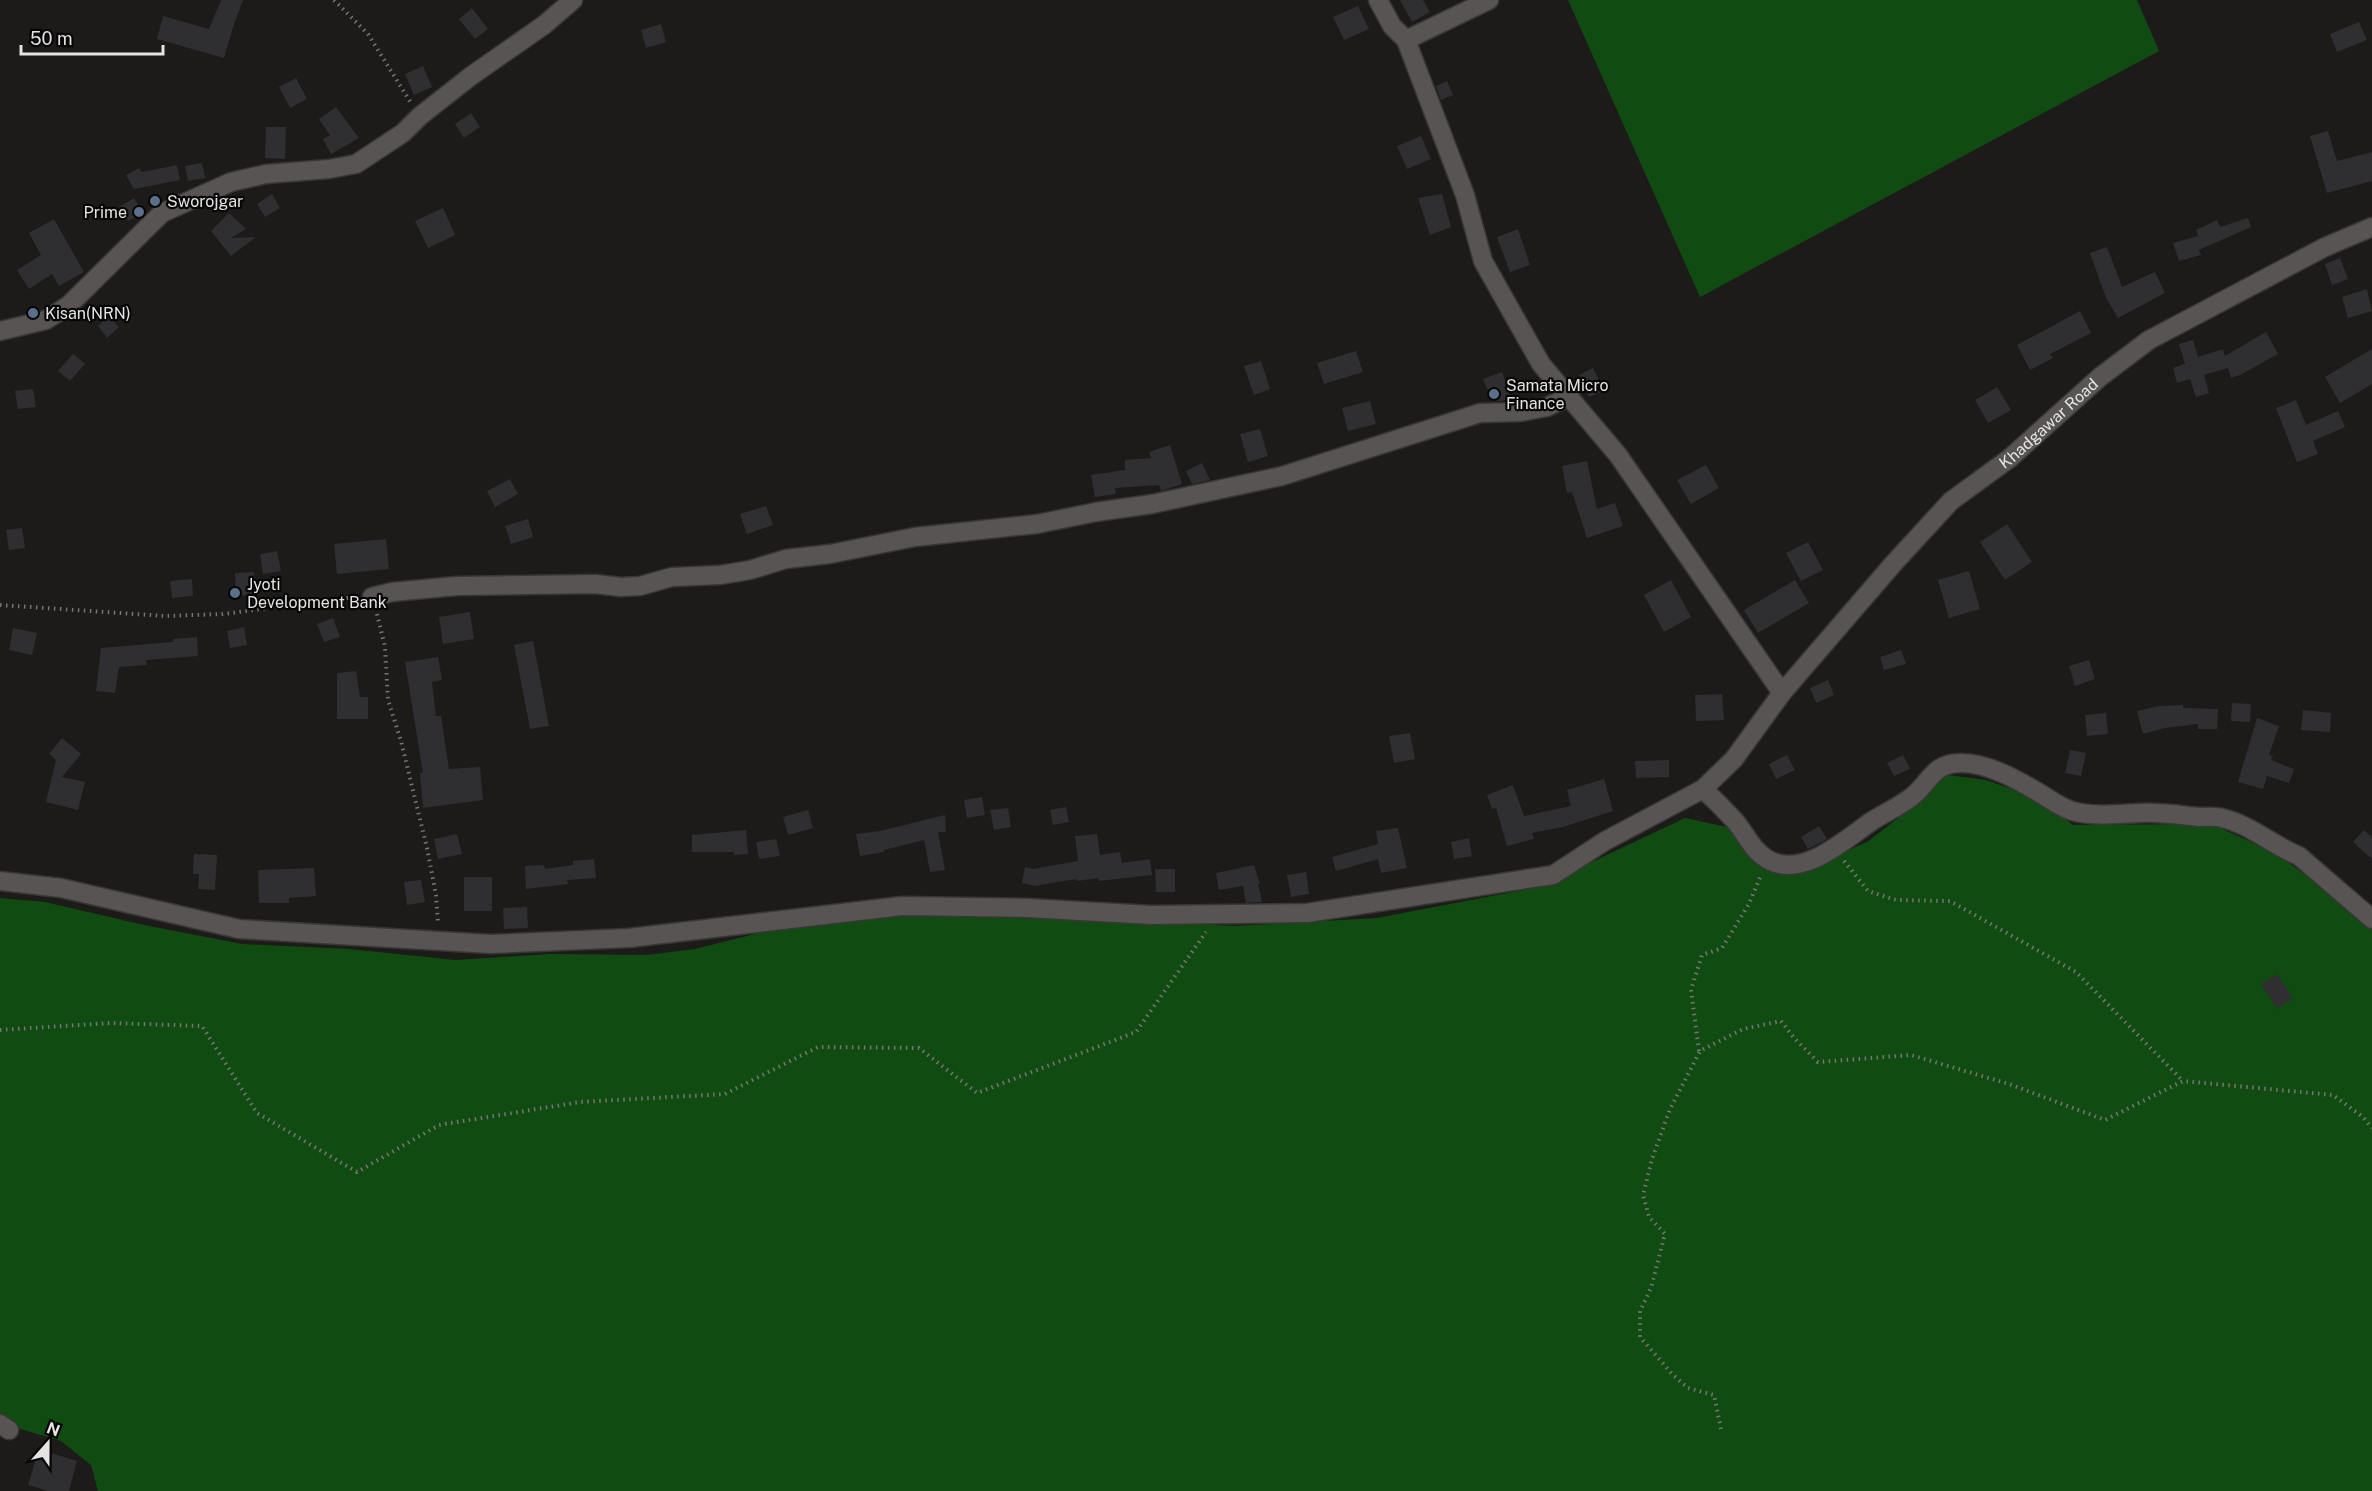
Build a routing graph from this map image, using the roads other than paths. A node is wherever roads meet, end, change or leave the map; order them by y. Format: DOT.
graph roads {
  1 [pos="573,0"];
  2 [pos="1378,0"];
  3 [pos="1489,0"];
  4 [pos="1406,40"];
  5 [pos="2372,227"];
  6 [pos="0,331"];
  7 [pos="1570,396"];
  8 [pos="372,597"];
  9 [pos="1782,693"];
  10 [pos="1704,789"];
  11 [pos="0,881"];
  12 [pos="2372,919"];
  1 -- 6 [label="street"];
  2 -- 4 [label="street"];
  3 -- 4 [label="street"];
  4 -- 7 [label="street"];
  5 -- 9 [label="street, Khadgawar Road"];
  7 -- 8 [label="street"];
  7 -- 9 [label="street"];
  9 -- 10 [label="street, Khadgawar Road"];
  10 -- 11 [label="street, Khadgawar Road"];
  10 -- 12 [label="street"];
}
